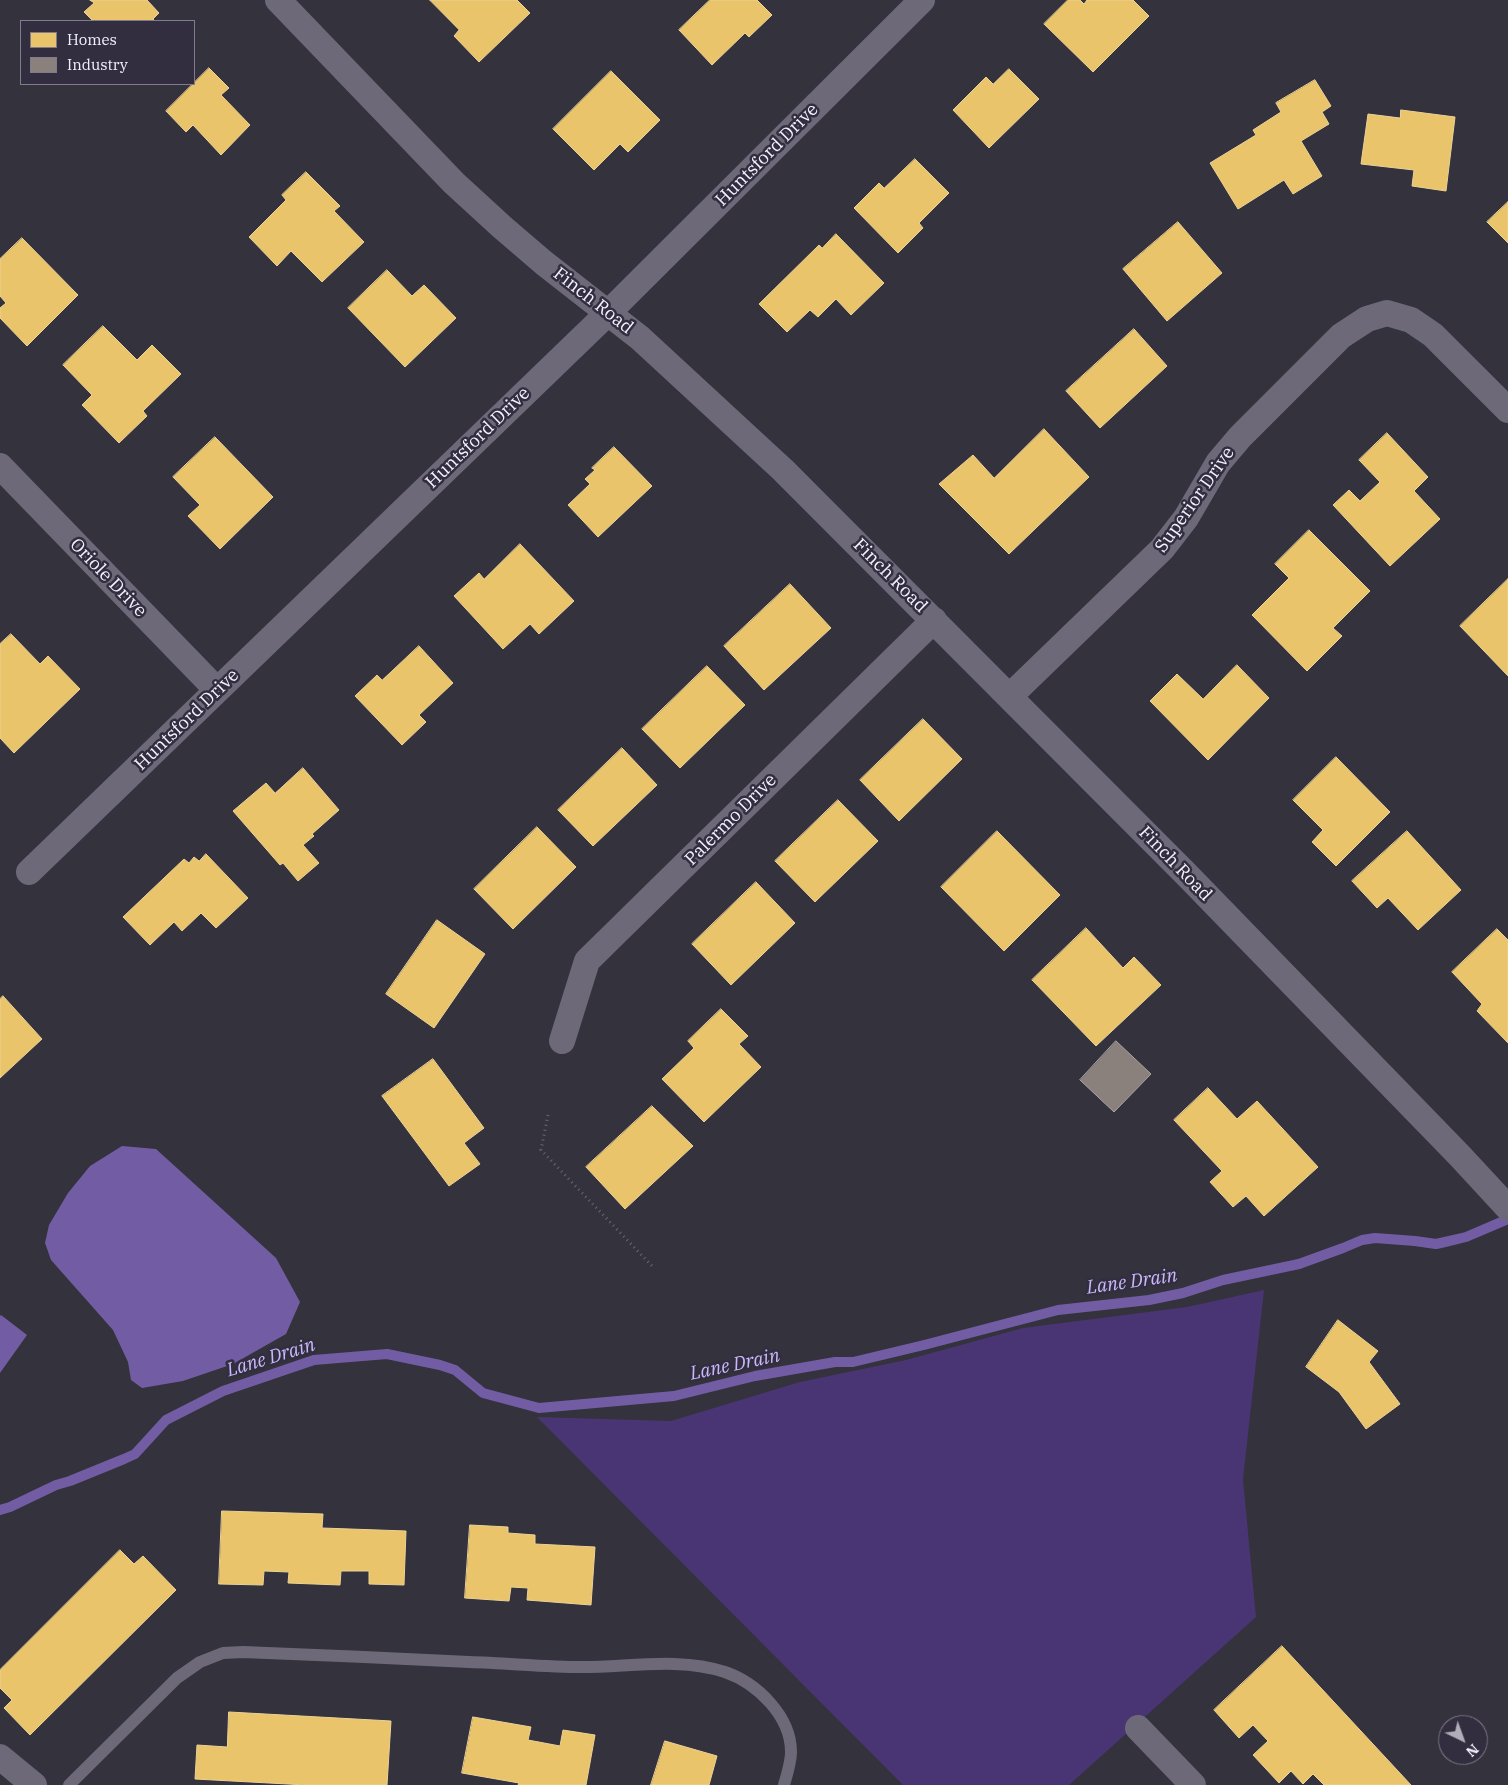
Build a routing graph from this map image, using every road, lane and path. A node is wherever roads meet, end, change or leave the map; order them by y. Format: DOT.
graph roads {
  1 [pos="278,0"];
  2 [pos="922,0"];
  3 [pos="608,313"];
  4 [pos="1508,410"];
  5 [pos="0,466"];
  6 [pos="934,620"];
  7 [pos="217,690"];
  8 [pos="1010,696"];
  9 [pos="29,872"];
  10 [pos="562,1041"];
  11 [pos="548,1115"];
  12 [pos="1508,1208"];
  13 [pos="653,1267"];
  14 [pos="1138,1728"];
  15 [pos="0,1757"];
  16 [pos="34,1785"];
  17 [pos="68,1785"];
  18 [pos="784,1785"];
  19 [pos="1193,1785"];
  1 -- 3 [label="street, Finch Road"];
  2 -- 3 [label="street, Huntsford Drive"];
  3 -- 6 [label="street, Finch Road"];
  3 -- 7 [label="street, Huntsford Drive"];
  4 -- 8 [label="street, Superior Drive"];
  5 -- 7 [label="street, Oriole Drive"];
  6 -- 8 [label="street, Finch Road"];
  6 -- 10 [label="street, Palermo Drive"];
  7 -- 9 [label="street, Huntsford Drive"];
  8 -- 12 [label="street, Finch Road"];
  11 -- 13 [label="path"];
  14 -- 19 [label="street"];
  15 -- 16 [label="street"];
  17 -- 18 [label="lane"];
}
